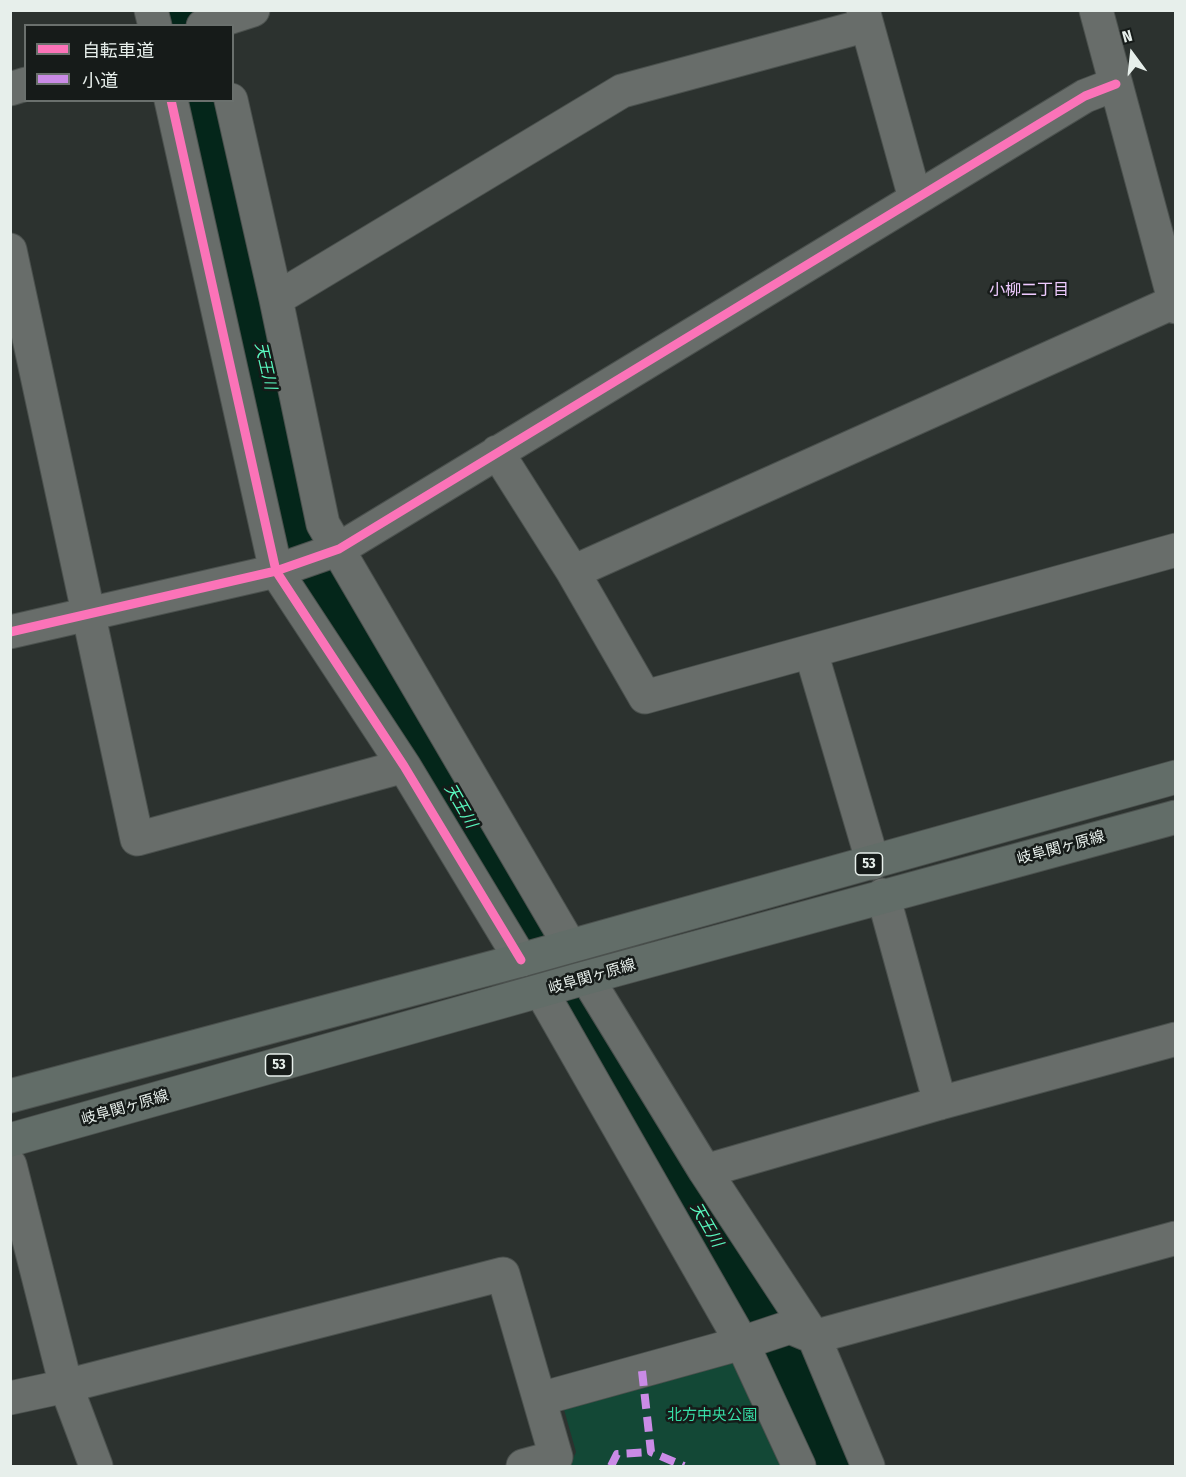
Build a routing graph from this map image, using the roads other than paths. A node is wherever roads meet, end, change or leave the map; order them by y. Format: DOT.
graph roads {
  1 [pos="253,10"];
  2 [pos="1096,10"];
  3 [pos="865,18"];
  4 [pos="210,24"];
  5 [pos="1116,84"];
  6 [pos="171,102"];
  7 [pos="231,102"];
  8 [pos="915,198"];
  9 [pos="10,250"];
  10 [pos="1169,259"];
  11 [pos="276,299"];
  12 [pos="1175,304"];
  13 [pos="497,452"];
  14 [pos="339,549"];
  15 [pos="1176,550"];
  16 [pos="276,571"];
  17 [pos="573,572"];
  18 [pos="89,616"];
  19 [pos="10,632"];
  20 [pos="811,652"];
  21 [pos="404,766"];
  22 [pos="1176,777"];
  23 [pos="1176,817"];
  24 [pos="873,863"];
  25 [pos="883,896"];
  26 [pos="566,947"];
  27 [pos="524,959"];
  28 [pos="564,984"];
  29 [pos="1176,1039"];
  30 [pos="10,1096"];
  31 [pos="940,1103"];
  32 [pos="10,1140"];
  33 [pos="10,1165"];
  34 [pos="705,1171"];
  35 [pos="1176,1238"];
  36 [pos="814,1337"];
  37 [pos="742,1343"];
  38 [pos="66,1386"];
  39 [pos="10,1398"];
  40 [pos="540,1399"];
  41 [pos="96,1467"];
  42 [pos="523,1467"];
  43 [pos="799,1467"];
  44 [pos="868,1467"];
  1 -- 4 [label="street"];
  2 -- 5 [label="street"];
  3 -- 8 [label="street"];
  3 -- 11 [label="street"];
  5 -- 8 [label="street"];
  5 -- 10 [label="street"];
  6 -- 16 [label="street"];
  7 -- 11 [label="street"];
  8 -- 13 [label="street"];
  9 -- 18 [label="street"];
  10 -- 12 [label="street"];
  11 -- 14 [label="street"];
  12 -- 17 [label="street"];
  13 -- 14 [label="street"];
  13 -- 17 [label="street"];
  14 -- 16 [label="street"];
  14 -- 26 [label="street"];
  15 -- 20 [label="street"];
  16 -- 18 [label="street"];
  16 -- 21 [label="street"];
  17 -- 20 [label="street"];
  18 -- 19 [label="street"];
  18 -- 21 [label="street"];
  20 -- 24 [label="street"];
  21 -- 27 [label="street"];
  22 -- 24 [label="main road, 53"];
  23 -- 25 [label="main road, 岐阜関ヶ原線 / 53"];
  24 -- 26 [label="main road, 53"];
  25 -- 28 [label="main road, 岐阜関ヶ原線 / 53"];
  25 -- 31 [label="street"];
  26 -- 27 [label="main road, 53"];
  27 -- 30 [label="main road, 53"];
  28 -- 32 [label="main road, 岐阜関ヶ原線 / 53"];
  28 -- 34 [label="street"];
  28 -- 37 [label="street"];
  29 -- 31 [label="street"];
  31 -- 34 [label="street"];
  33 -- 38 [label="street"];
  34 -- 36 [label="street"];
  35 -- 36 [label="street"];
  36 -- 37 [label="street"];
  36 -- 44 [label="street"];
  37 -- 40 [label="street"];
  37 -- 43 [label="street"];
  38 -- 39 [label="street"];
  38 -- 40 [label="street"];
  38 -- 41 [label="street"];
  40 -- 42 [label="street"];
}
